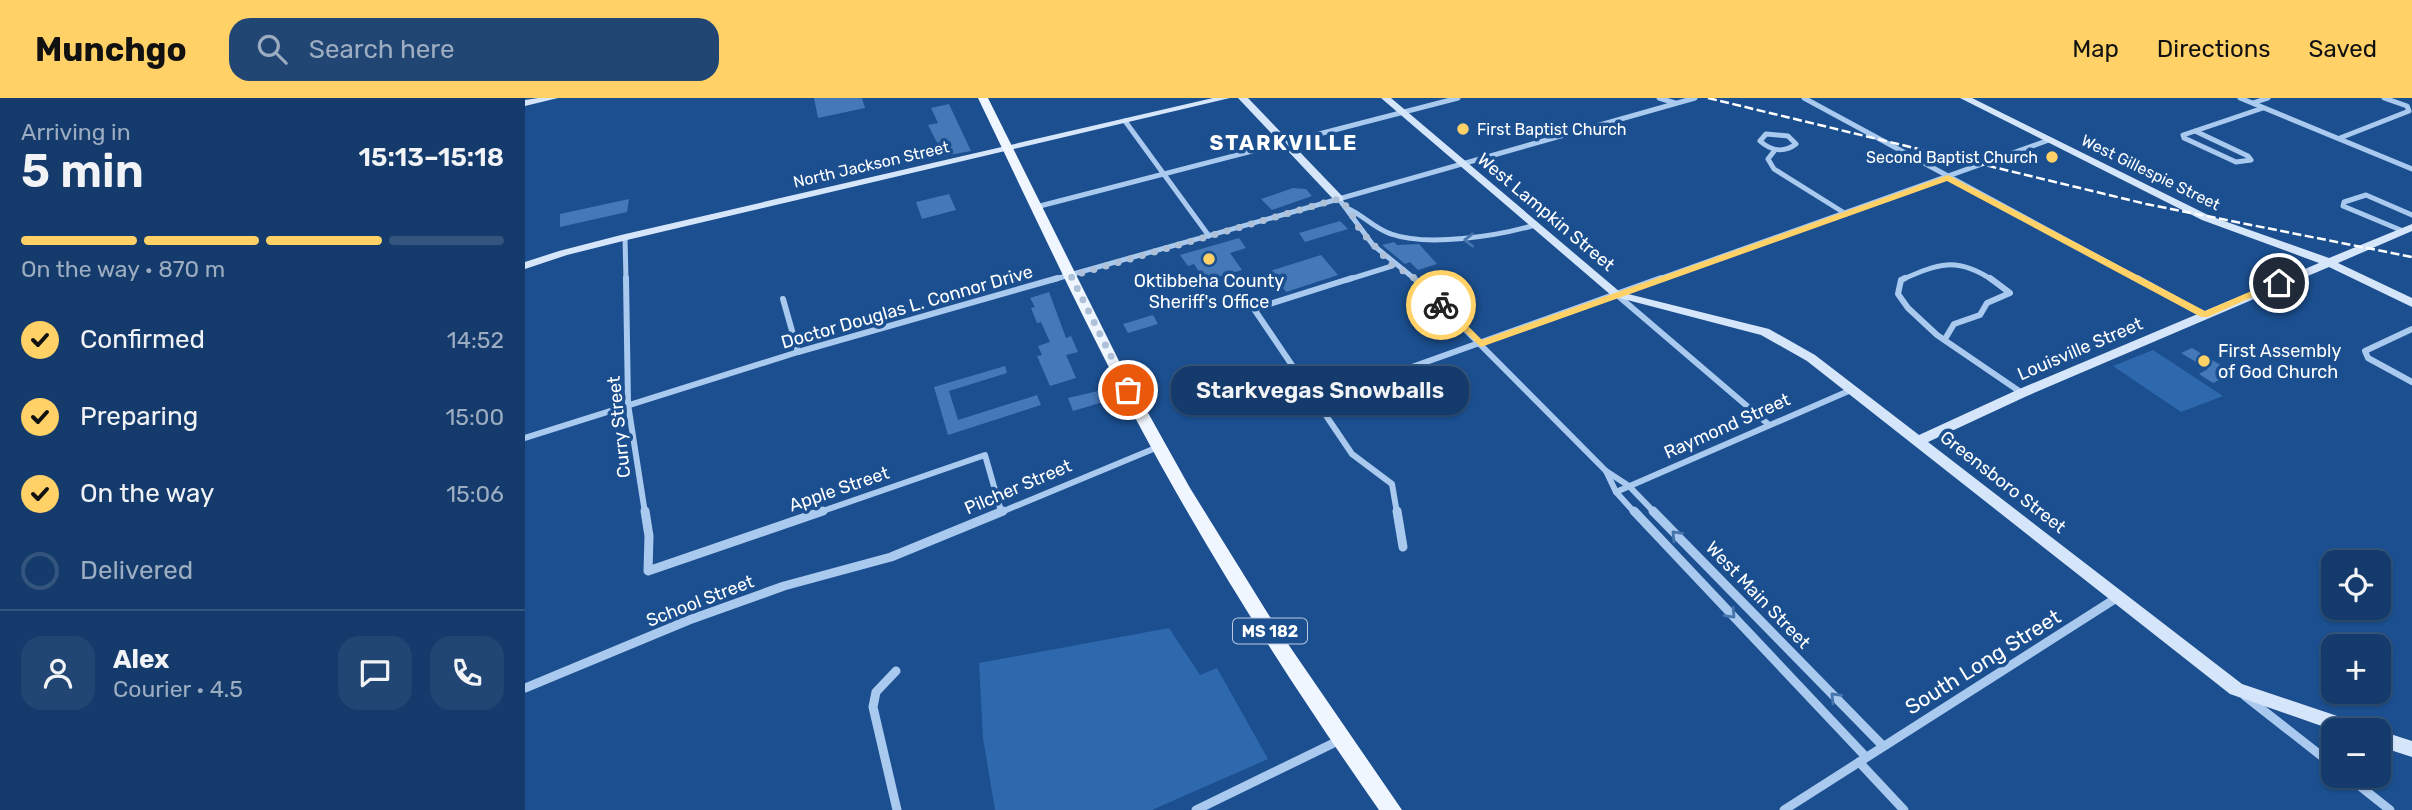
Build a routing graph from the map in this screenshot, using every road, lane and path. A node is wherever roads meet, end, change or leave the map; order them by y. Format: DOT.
graph roads {
  1 [pos="553,98"];
  2 [pos="983,98"];
  3 [pos="1225,98"];
  4 [pos="1243,98"];
  5 [pos="1385,98"];
  6 [pos="1460,98"];
  7 [pos="1659,98"];
  8 [pos="1695,98"];
  9 [pos="1804,98"];
  10 [pos="1965,98"];
  11 [pos="2240,98"];
  12 [pos="2268,98"];
  13 [pos="2384,98"];
  14 [pos="525,103"];
  15 [pos="1676,103"];
  16 [pos="2253,103"];
  17 [pos="2264,108"];
  18 [pos="1405,112"];
  19 [pos="1125,121"];
  20 [pos="2195,131"];
  21 [pos="2339,138"];
  22 [pos="2049,140"];
  23 [pos="1284,143"];
  24 [pos="1008,149"];
  25 [pos="1775,150"];
  26 [pos="1462,163"];
  27 [pos="2412,169"];
  28 [pos="1164,174"];
  29 [pos="1948,178"];
  30 [pos="1339,199"];
  31 [pos="1036,207"];
  32 [pos="1349,209"];
  33 [pos="1846,214"];
  34 [pos="2412,215"];
  35 [pos="1367,220"];
  36 [pos="1356,223"];
  37 [pos="1535,225"];
  38 [pos="2407,229"];
  39 [pos="1209,236"];
  40 [pos="625,237"];
  41 [pos="2328,262"];
  42 [pos="1392,265"];
  43 [pos="525,266"];
  44 [pos="1071,276"];
  45 [pos="1616,294"];
  46 [pos="783,299"];
  47 [pos="2412,303"];
  48 [pos="2204,315"];
  49 [pos="2412,329"];
  50 [pos="1945,339"];
  51 [pos="1481,344"];
  52 [pos="798,352"];
  53 [pos="2412,383"];
  54 [pos="1851,390"];
  55 [pos="2022,393"];
  56 [pos="1318,401"];
  57 [pos="628,404"];
  58 [pos="1768,424"];
  59 [pos="525,438"];
  60 [pos="1919,441"];
  61 [pos="1158,447"];
  62 [pos="1606,471"];
  63 [pos="1629,486"];
  64 [pos="1616,492"];
  65 [pos="1001,511"];
  66 [pos="1403,547"];
  67 [pos="891,556"];
  68 [pos="648,571"];
  69 [pos="2118,597"];
  70 [pos="896,671"];
  71 [pos="525,688"];
  72 [pos="2236,689"];
  73 [pos="2321,718"];
  74 [pos="1341,740"];
  75 [pos="2391,742"];
  76 [pos="1883,746"];
  77 [pos="2412,749"];
  78 [pos="2321,756"];
  79 [pos="1863,759"];
  80 [pos="2362,788"];
  81 [pos="897,810"];
  82 [pos="1196,810"];
  83 [pos="1391,810"];
  84 [pos="1784,810"];
  85 [pos="1904,810"];
  86 [pos="2390,810"];
  1 -- 14 [label="street"];
  2 -- 24 [label="main road, MS 182"];
  3 -- 19 [label="street, North Jackson Street"];
  4 -- 23 [label="street"];
  5 -- 18 [label="street, West Lampkin Street"];
  6 -- 18 [label="street"];
  7 -- 15 [label="street"];
  8 -- 15 [label="street, Doctor Douglas L. Connor Drive"];
  9 -- 29 [label="street"];
  10 -- 22 [label="street, West Gillespie Street"];
  11 -- 16 [label="street"];
  12 -- 16 [label="street"];
  13 -- 21 [label="street"];
  15 -- 26 [label="street, Doctor Douglas L. Connor Drive"];
  16 -- 17 [label="street"];
  17 -- 20 [label="street"];
  17 -- 21 [label="street"];
  18 -- 23 [label="street"];
  18 -- 26 [label="street, West Lampkin Street"];
  19 -- 24 [label="street, North Jackson Street"];
  19 -- 28 [label="street"];
  20 -- 20 [label="street"];
  21 -- 27 [label="street"];
  22 -- 29 [label="street"];
  22 -- 41 [label="street, West Gillespie Street"];
  23 -- 28 [label="street"];
  23 -- 30 [label="street"];
  24 -- 31 [label="main road, MS 182"];
  24 -- 40 [label="street, North Jackson Street"];
  25 -- 25 [label="street"];
  25 -- 33 [label="street"];
  26 -- 30 [label="street, Doctor Douglas L. Connor Drive"];
  26 -- 37 [label="street, West Lampkin Street"];
  28 -- 31 [label="street"];
  28 -- 39 [label="street"];
  29 -- 33 [label="street"];
  29 -- 48 [label="street"];
  30 -- 32 [label="street, West Main Street"];
  30 -- 39 [label="street, Doctor Douglas L. Connor Drive"];
  31 -- 44 [label="main road, MS 182"];
  32 -- 35 [label="street"];
  32 -- 36 [label="street, West Main Street"];
  33 -- 45 [label="street"];
  34 -- 38 [label="street"];
  35 -- 36 [label="street"];
  37 -- 35 [label="street, one-way"];
  36 -- 42 [label="street, West Main Street"];
  37 -- 45 [label="street, West Lampkin Street"];
  38 -- 41 [label="street, Louisville Street"];
  39 -- 44 [label="street, Doctor Douglas L. Connor Drive"];
  40 -- 43 [label="street, North Jackson Street"];
  40 -- 57 [label="street, Curry Street"];
  41 -- 47 [label="street, West Gillespie Street"];
  41 -- 48 [label="street, Louisville Street"];
  42 -- 51 [label="street, West Main Street"];
  42 -- 56 [label="street"];
  44 -- 52 [label="street, Doctor Douglas L. Connor Drive"];
  44 -- 61 [label="main road, MS 182"];
  45 -- 51 [label="street"];
  45 -- 54 [label="street, Greensboro Street"];
  45 -- 58 [label="street, West Lampkin Street"];
  46 -- 52 [label="street"];
  48 -- 55 [label="street, Louisville Street"];
  49 -- 53 [label="street"];
  50 -- 50 [label="street"];
  50 -- 55 [label="street"];
  51 -- 56 [label="street"];
  51 -- 62 [label="street, West Main Street"];
  52 -- 57 [label="street, Doctor Douglas L. Connor Drive"];
  54 -- 58 [label="street, Raymond Street"];
  54 -- 60 [label="street, Greensboro Street"];
  55 -- 60 [label="street, Louisville Street"];
  56 -- 66 [label="street"];
  57 -- 59 [label="street, Doctor Douglas L. Connor Drive"];
  57 -- 68 [label="street, Curry Street"];
  58 -- 63 [label="street, Raymond Street"];
  60 -- 69 [label="street, Greensboro Street"];
  61 -- 65 [label="street, Pilcher Street"];
  61 -- 74 [label="main road, MS 182"];
  62 -- 63 [label="street, West Main Street"];
  62 -- 64 [label="street, West Main Street"];
  63 -- 64 [label="street, Raymond Street"];
  76 -- 63 [label="street, West Main Street, one-way"];
  64 -- 79 [label="street, West Main Street, one-way"];
  65 -- 67 [label="street, Pilcher Street"];
  65 -- 68 [label="street, Apple Street"];
  67 -- 71 [label="street, School Street"];
  69 -- 72 [label="street, Greensboro Street"];
  69 -- 76 [label="street, South Long Street"];
  70 -- 81 [label="street"];
  72 -- 73 [label="street"];
  72 -- 78 [label="street, Greensboro Street"];
  74 -- 82 [label="street"];
  74 -- 83 [label="main road, MS 182"];
  75 -- 77 [label="street"];
  76 -- 79 [label="street, South Long Street"];
  79 -- 84 [label="street, South Long Street"];
  79 -- 85 [label="street, West Main Street"];
  80 -- 86 [label="street"];
}
